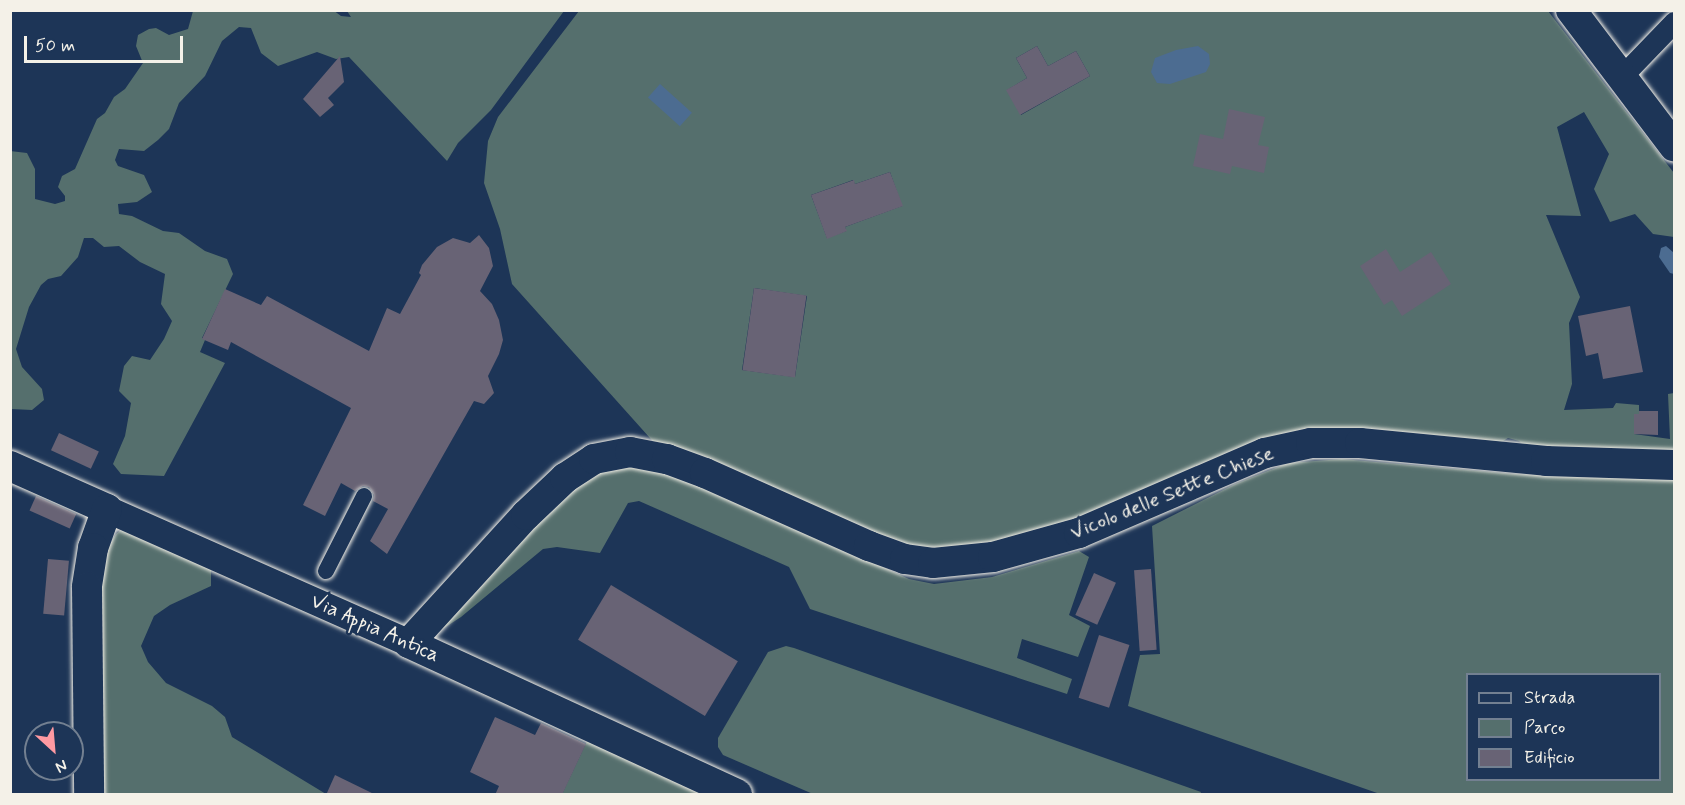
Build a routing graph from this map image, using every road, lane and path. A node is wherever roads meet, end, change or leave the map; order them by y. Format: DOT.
graph roads {
  1 [pos="1571,10"];
  2 [pos="1674,22"];
  3 [pos="1622,76"];
  4 [pos="1674,146"];
  5 [pos="1674,465"];
  6 [pos="10,466"];
  7 [pos="364,496"];
  8 [pos="107,509"];
  9 [pos="326,571"];
  10 [pos="409,643"];
  11 [pos="89,795"];
  12 [pos="737,795"];
  1 -- 3 [label="main road"];
  2 -- 3 [label="street"];
  3 -- 4 [label="main road"];
  5 -- 10 [label="main road, Vicolo delle Sette Chiese"];
  6 -- 8 [label="main road, Via Appia Antica"];
  7 -- 9 [label="street"];
  8 -- 10 [label="street, Via Appia Antica"];
  8 -- 11 [label="main road"];
  10 -- 12 [label="main road, Via Appia Antica"];
}
